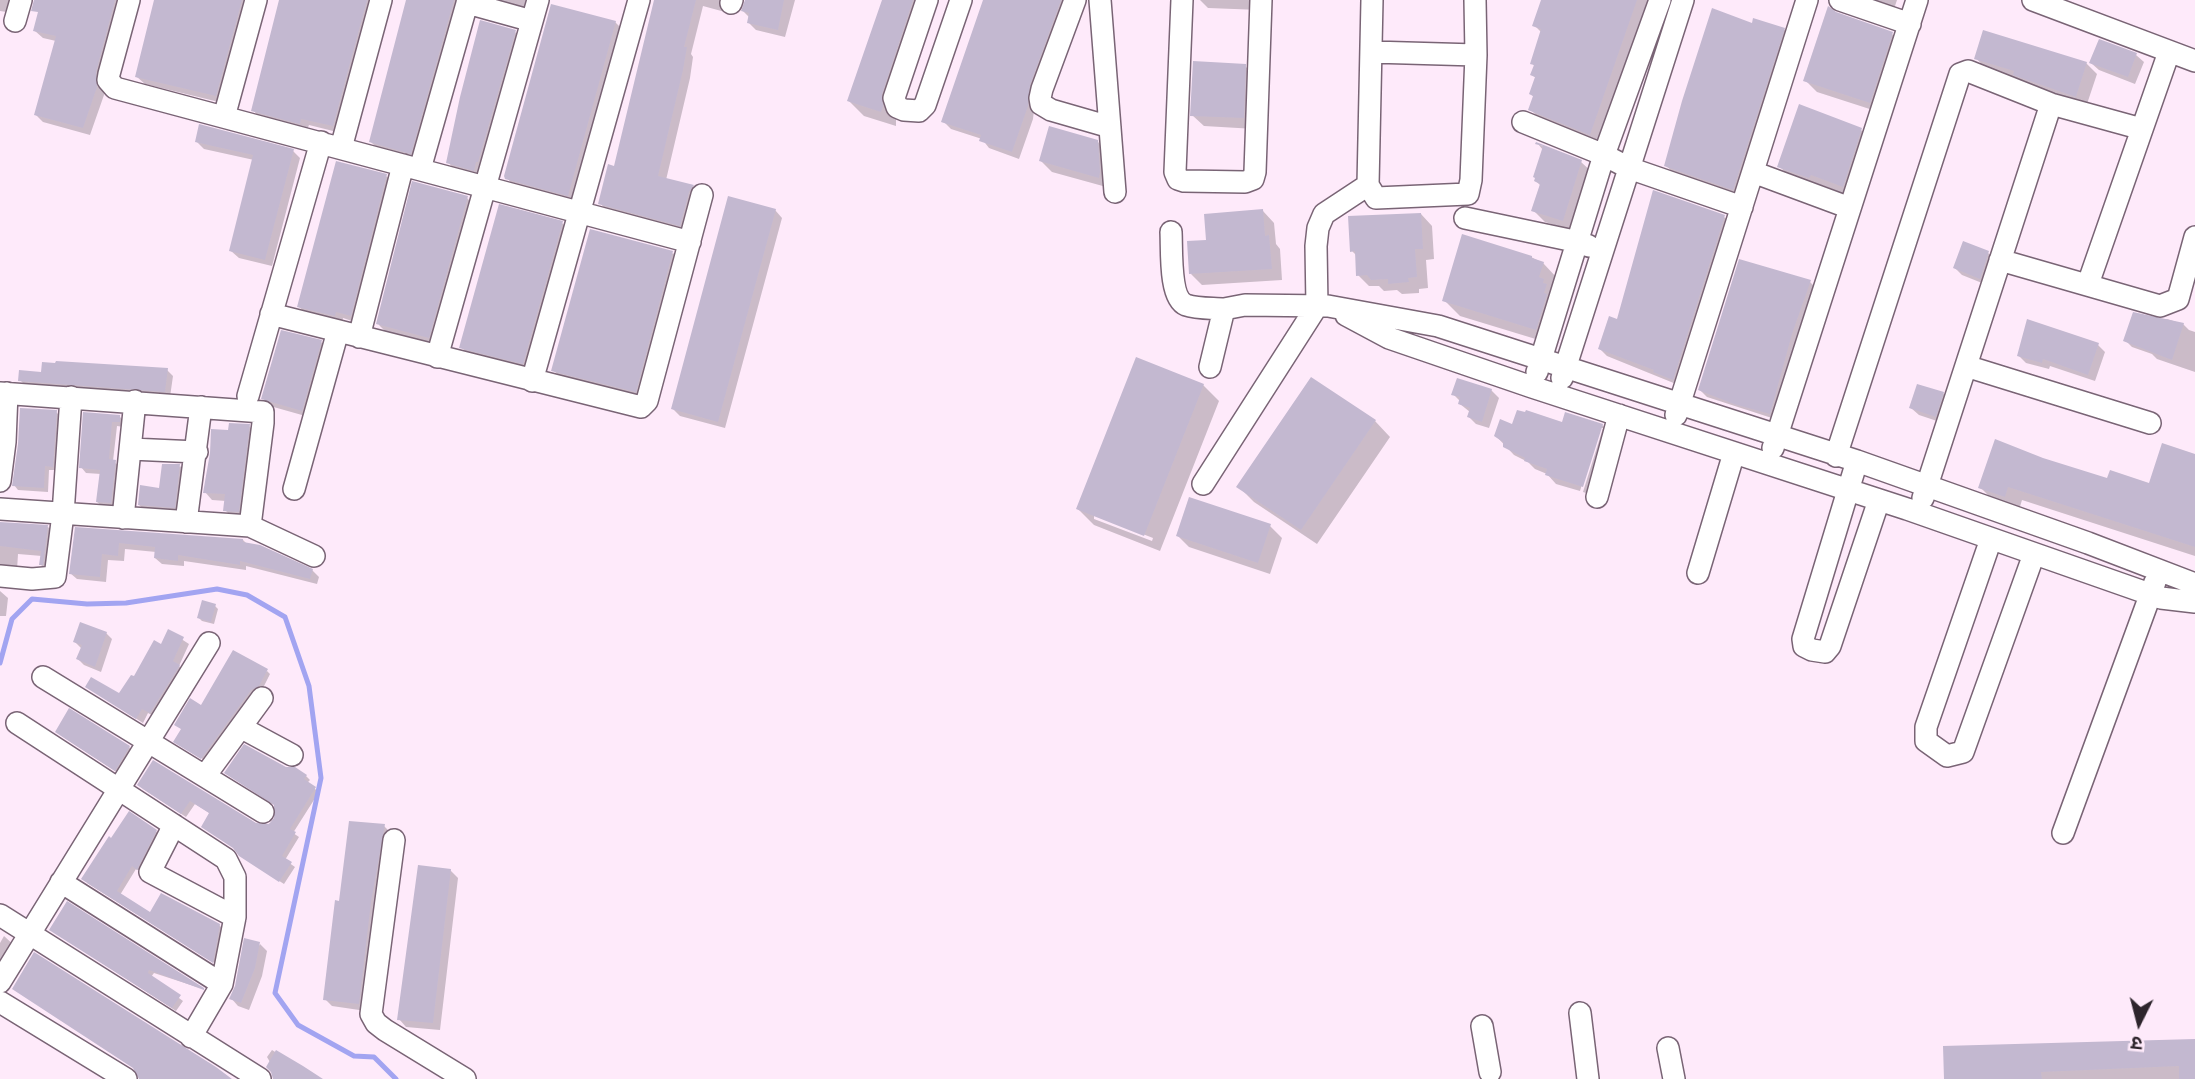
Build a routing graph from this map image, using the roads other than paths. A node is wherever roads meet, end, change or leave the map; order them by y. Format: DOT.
graph roads {
  1 [pos="21,0"];
  2 [pos="130,0"];
  3 [pos="256,0"];
  4 [pos="381,0"];
  5 [pos="538,0"];
  6 [pos="639,0"];
  7 [pos="927,0"];
  8 [pos="961,0"];
  9 [pos="1075,0"];
  10 [pos="1100,0"];
  11 [pos="1182,0"];
  12 [pos="1261,0"];
  13 [pos="1372,0"];
  14 [pos="1475,0"];
  15 [pos="1660,0"];
  16 [pos="1684,0"];
  17 [pos="1807,0"];
  18 [pos="1840,0"];
  19 [pos="1917,0"];
  20 [pos="2033,0"];
  21 [pos="467,2"];
  22 [pos="15,21"];
  23 [pos="532,21"];
  24 [pos="1909,24"];
  25 [pos="1372,52"];
  26 [pos="2169,52"];
  27 [pos="1476,55"];
  28 [pos="2195,61"];
  29 [pos="1633,76"];
  30 [pos="1657,82"];
  31 [pos="2051,104"];
  32 [pos="223,117"];
  33 [pos="1523,122"];
  34 [pos="1110,127"];
  35 [pos="2142,129"];
  36 [pos="331,145"];
  37 [pos="1604,155"];
  38 [pos="412,167"];
  39 [pos="1629,168"];
  40 [pos="1753,172"];
  41 [pos="1368,185"];
  42 [pos="485,187"];
  43 [pos="1115,191"];
  44 [pos="702,195"];
  45 [pos="1742,207"];
  46 [pos="1850,208"];
  47 [pos="580,212"];
  48 [pos="1465,218"];
  49 [pos="1171,232"];
  50 [pos="2195,237"];
  51 [pos="1579,242"];
  52 [pos="690,243"];
  53 [pos="1602,252"];
  54 [pos="2000,260"];
  55 [pos="2088,284"];
  56 [pos="1323,306"];
  57 [pos="1224,309"];
  58 [pos="271,314"];
  59 [pos="338,331"];
  60 [pos="359,337"];
  61 [pos="437,356"];
  62 [pos="1541,359"];
  63 [pos="1565,366"];
  64 [pos="1966,366"];
  65 [pos="1210,367"];
  66 [pos="532,381"];
  67 [pos="1532,387"];
  68 [pos="4,393"];
  69 [pos="1556,395"];
  70 [pos="248,396"];
  71 [pos="71,397"];
  72 [pos="135,401"];
  73 [pos="1680,404"];
  74 [pos="201,407"];
  75 [pos="1619,415"];
  76 [pos="2150,423"];
  77 [pos="1671,432"];
  78 [pos="1777,436"];
  79 [pos="3,441"];
  80 [pos="131,449"];
  81 [pos="197,452"];
  82 [pos="1734,453"];
  83 [pos="1836,456"];
  84 [pos="1857,461"];
  85 [pos="1768,464"];
  86 [pos="0,481"];
  87 [pos="1203,484"];
  88 [pos="1926,487"];
  89 [pos="294,489"];
  90 [pos="1849,491"];
  91 [pos="1597,496"];
  92 [pos="1879,500"];
  93 [pos="0,509"];
  94 [pos="1918,513"];
  95 [pos="63,514"];
  96 [pos="123,518"];
  97 [pos="186,522"];
  98 [pos="250,526"];
  99 [pos="1991,539"];
  100 [pos="2034,554"];
  101 [pos="314,556"];
  102 [pos="2159,570"];
  103 [pos="1698,573"];
  104 [pos="0,576"];
  105 [pos="2195,584"];
  106 [pos="2151,593"];
  107 [pos="2195,602"];
  108 [pos="209,643"];
  109 [pos="43,677"];
  110 [pos="262,698"];
  111 [pos="17,723"];
  112 [pos="242,727"];
  113 [pos="148,740"];
  114 [pos="292,755"];
  115 [pos="205,776"];
  116 [pos="118,790"];
  117 [pos="262,812"];
  118 [pos="174,825"];
  119 [pos="2063,833"];
  120 [pos="394,840"];
  121 [pos="61,882"];
  122 [pos="0,915"];
  123 [pos="235,917"];
  124 [pos="30,933"];
  125 [pos="0,982"];
  126 [pos="222,984"];
  127 [pos="0,1002"];
  128 [pos="1580,1013"];
  129 [pos="1482,1026"];
  130 [pos="191,1037"];
  131 [pos="1668,1048"];
  132 [pos="250,1076"];
  133 [pos="1489,1077"];
  134 [pos="126,1079"];
  135 [pos="465,1079"];
  136 [pos="1588,1079"];
  137 [pos="1674,1079"];
  1 -- 22 [label="street"];
  2 -- 32 [label="street"];
  3 -- 32 [label="street"];
  4 -- 36 [label="street"];
  5 -- 23 [label="street"];
  6 -- 47 [label="street"];
  7 -- 8 [label="street"];
  9 -- 34 [label="street"];
  10 -- 34 [label="street"];
  11 -- 12 [label="street"];
  13 -- 25 [label="street"];
  14 -- 27 [label="street"];
  15 -- 29 [label="street"];
  16 -- 30 [label="street"];
  17 -- 40 [label="street"];
  18 -- 24 [label="street"];
  19 -- 24 [label="street"];
  20 -- 26 [label="street"];
  21 -- 23 [label="street"];
  21 -- 38 [label="street"];
  23 -- 42 [label="street"];
  24 -- 46 [label="street"];
  25 -- 27 [label="street"];
  25 -- 41 [label="street"];
  26 -- 28 [label="street"];
  26 -- 35 [label="street"];
  27 -- 41 [label="street"];
  29 -- 30 [label="street"];
  29 -- 37 [label="street"];
  30 -- 39 [label="street"];
  31 -- 35 [label="street"];
  31 -- 54 [label="street"];
  31 -- 83 [label="street"];
  32 -- 36 [label="street"];
  33 -- 37 [label="street"];
  34 -- 43 [label="street"];
  35 -- 55 [label="street"];
  36 -- 38 [label="street"];
  36 -- 58 [label="street"];
  37 -- 39 [label="street"];
  37 -- 51 [label="street"];
  38 -- 42 [label="street"];
  38 -- 60 [label="street"];
  39 -- 45 [label="street"];
  39 -- 53 [label="street"];
  40 -- 45 [label="street"];
  40 -- 46 [label="street"];
  41 -- 56 [label="street"];
  42 -- 47 [label="street"];
  42 -- 61 [label="street"];
  44 -- 52 [label="street"];
  45 -- 73 [label="street"];
  46 -- 78 [label="street"];
  47 -- 52 [label="street"];
  47 -- 66 [label="street"];
  48 -- 51 [label="street"];
  49 -- 57 [label="street"];
  50 -- 55 [label="street"];
  51 -- 53 [label="street"];
  51 -- 62 [label="street"];
  52 -- 66 [label="street"];
  53 -- 63 [label="street"];
  54 -- 55 [label="street"];
  54 -- 64 [label="street"];
  56 -- 57 [label="street"];
  56 -- 62 [label="street"];
  56 -- 67 [label="street"];
  56 -- 87 [label="street"];
  57 -- 65 [label="street"];
  58 -- 59 [label="street"];
  58 -- 70 [label="street"];
  59 -- 60 [label="street"];
  59 -- 89 [label="street"];
  60 -- 61 [label="street"];
  61 -- 66 [label="street"];
  62 -- 63 [label="street"];
  62 -- 67 [label="street"];
  63 -- 69 [label="street"];
  63 -- 73 [label="street"];
  64 -- 76 [label="street"];
  64 -- 88 [label="street"];
  67 -- 69 [label="street"];
  68 -- 71 [label="street"];
  68 -- 79 [label="street"];
  69 -- 75 [label="street"];
  71 -- 72 [label="street"];
  71 -- 95 [label="street"];
  72 -- 74 [label="street"];
  72 -- 80 [label="street"];
  73 -- 77 [label="street"];
  73 -- 78 [label="street"];
  74 -- 81 [label="street"];
  74 -- 98 [label="street"];
  75 -- 77 [label="street"];
  75 -- 91 [label="street"];
  77 -- 82 [label="street"];
  78 -- 83 [label="street"];
  78 -- 85 [label="street"];
  79 -- 86 [label="street"];
  80 -- 81 [label="street"];
  80 -- 96 [label="street"];
  81 -- 97 [label="street"];
  82 -- 85 [label="street"];
  82 -- 103 [label="street"];
  83 -- 84 [label="street"];
  84 -- 88 [label="street"];
  84 -- 90 [label="street"];
  85 -- 90 [label="street"];
  88 -- 94 [label="street"];
  88 -- 102 [label="street"];
  90 -- 92 [label="street"];
  90 -- 92 [label="street"];
  92 -- 94 [label="street"];
  93 -- 95 [label="street"];
  94 -- 99 [label="street"];
  95 -- 96 [label="street"];
  95 -- 104 [label="street"];
  96 -- 97 [label="street"];
  97 -- 98 [label="street"];
  98 -- 101 [label="street"];
  99 -- 100 [label="street"];
  99 -- 100 [label="street"];
  100 -- 106 [label="street"];
  102 -- 105 [label="street"];
  102 -- 106 [label="street"];
  106 -- 107 [label="street"];
  106 -- 119 [label="street"];
  108 -- 113 [label="street"];
  109 -- 113 [label="street"];
  110 -- 112 [label="street"];
  111 -- 116 [label="street"];
  112 -- 114 [label="street"];
  112 -- 115 [label="street"];
  113 -- 115 [label="street"];
  113 -- 116 [label="street"];
  115 -- 117 [label="street"];
  116 -- 118 [label="street"];
  116 -- 121 [label="street"];
  118 -- 123 [label="street"];
  118 -- 123 [label="street"];
  120 -- 135 [label="street"];
  121 -- 124 [label="street"];
  121 -- 126 [label="street"];
  122 -- 124 [label="street"];
  123 -- 126 [label="street"];
  124 -- 125 [label="street"];
  124 -- 130 [label="street"];
  126 -- 130 [label="street"];
  127 -- 134 [label="street"];
  128 -- 136 [label="street"];
  129 -- 133 [label="street"];
  130 -- 132 [label="street"];
  131 -- 137 [label="street"];
}
